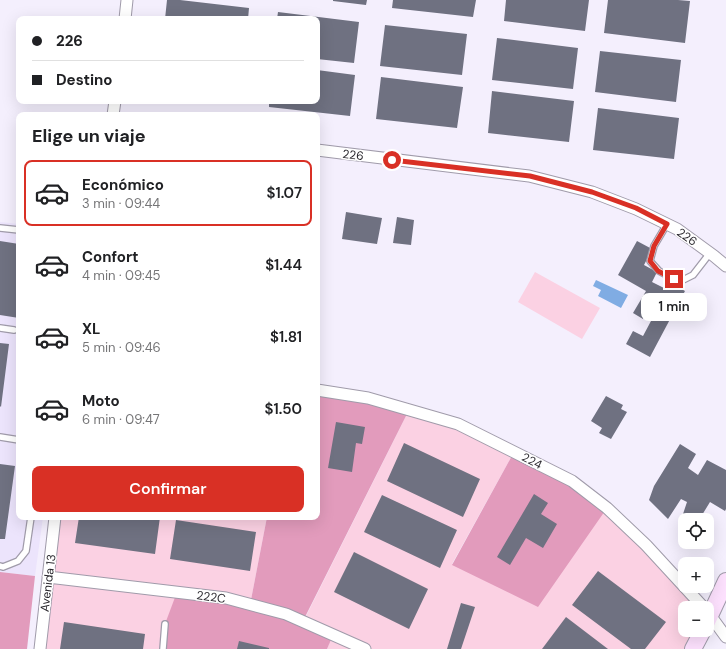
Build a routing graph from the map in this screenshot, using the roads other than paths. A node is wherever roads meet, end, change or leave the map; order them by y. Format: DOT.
graph roads {
  1 [pos="127,0"];
  2 [pos="125,16"];
  3 [pos="320,150"];
  4 [pos="667,224"];
  5 [pos="0,228"];
  6 [pos="16,230"];
  7 [pos="710,253"];
  8 [pos="726,266"];
  9 [pos="0,328"];
  10 [pos="14,330"];
  11 [pos="320,390"];
  12 [pos="0,437"];
  13 [pos="16,440"];
  14 [pos="31,520"];
  15 [pos="55,520"];
  16 [pos="0,566"];
  17 [pos="48,577"];
  18 [pos="726,581"];
  19 [pos="696,601"];
  20 [pos="714,602"];
  21 [pos="714,622"];
  22 [pos="165,624"];
  23 [pos="700,637"];
  24 [pos="726,637"];
  25 [pos="40,649"];
  26 [pos="163,649"];
  27 [pos="365,649"];
  28 [pos="694,649"];
  1 -- 2 [label="street"];
  3 -- 4 [label="street, 226"];
  4 -- 7 [label="street, 226"];
  4 -- 7 [label="lane"];
  5 -- 6 [label="lane"];
  7 -- 8 [label="street, 226"];
  9 -- 10 [label="lane"];
  11 -- 19 [label="street, 224"];
  12 -- 13 [label="lane"];
  14 -- 16 [label="lane"];
  15 -- 17 [label="street, Avenida 13"];
  17 -- 25 [label="street, Avenida 13"];
  17 -- 27 [label="street, 222C"];
  18 -- 20 [label="street"];
  21 -- 24 [label="street, 224"];
  22 -- 26 [label="lane"];
  23 -- 28 [label="street"];
}
